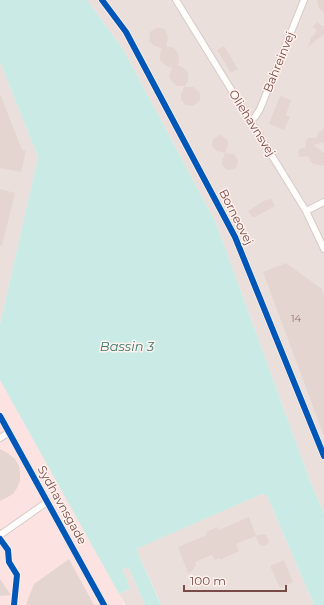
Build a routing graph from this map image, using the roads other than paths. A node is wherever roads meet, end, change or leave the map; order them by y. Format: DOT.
graph roads {
  1 [pos="102,0"];
  2 [pos="176,0"];
  3 [pos="304,0"];
  4 [pos="250,121"];
  5 [pos="324,202"];
  6 [pos="306,211"];
  7 [pos="324,249"];
  8 [pos="0,416"];
  9 [pos="8,433"];
  10 [pos="0,438"];
  11 [pos="324,456"];
  12 [pos="47,502"];
  13 [pos="0,535"];
  14 [pos="104,605"];
  1 -- 11 [label="street, Borneovej"];
  2 -- 4 [label="street, Oliehavnsvej"];
  3 -- 4 [label="street, Bahreinvej"];
  4 -- 6 [label="street, Oliehavnsvej"];
  5 -- 6 [label="street"];
  6 -- 7 [label="street, Oliehavnsvej"];
  8 -- 9 [label="street, Sydhavnsgade"];
  9 -- 10 [label="street"];
  9 -- 12 [label="street, Sydhavnsgade"];
  12 -- 13 [label="street"];
  12 -- 14 [label="street, Sydhavnsgade"];
}
